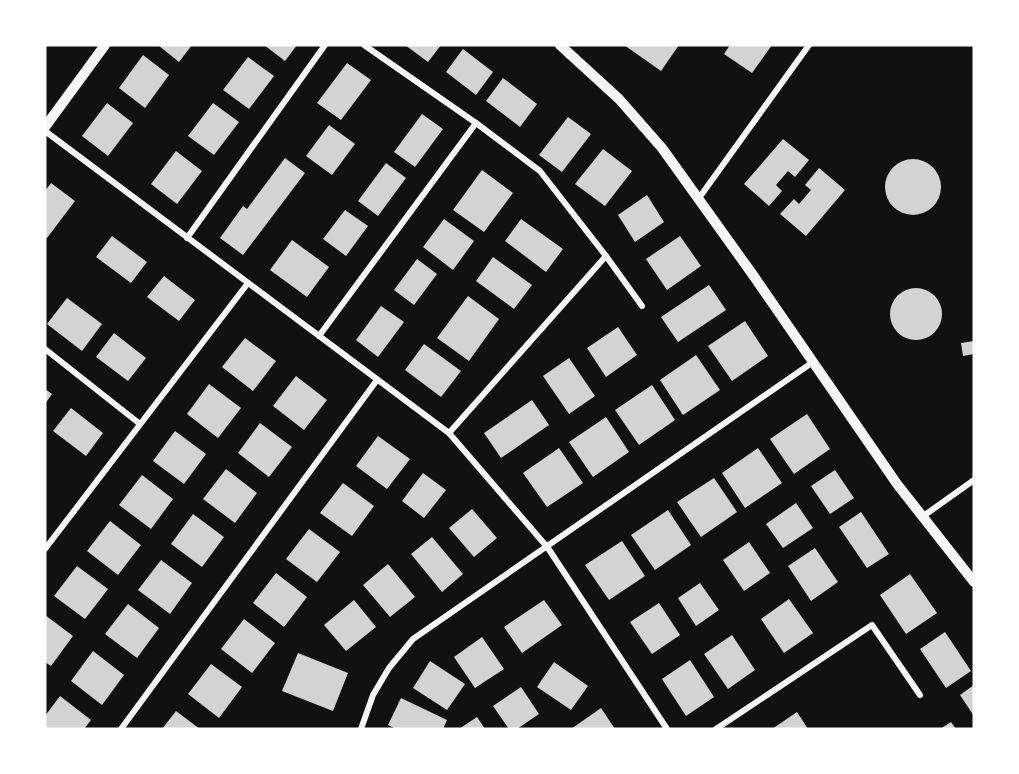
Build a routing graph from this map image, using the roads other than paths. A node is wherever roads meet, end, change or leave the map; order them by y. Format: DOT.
graph roads {
  1 [pos="105,45"];
  2 [pos="325,45"];
  3 [pos="364,45"];
  4 [pos="560,45"];
  5 [pos="809,45"];
  6 [pos="476,123"];
  7 [pos="45,129"];
  8 [pos="699,198"];
  9 [pos="187,238"];
  10 [pos="606,256"];
  11 [pos="248,283"];
  12 [pos="642,306"];
  13 [pos="319,336"];
  14 [pos="45,349"];
  15 [pos="813,362"];
  16 [pos="377,380"];
  17 [pos="140,424"];
  18 [pos="449,433"];
  19 [pos="974,480"];
  20 [pos="922,517"];
  21 [pos="548,548"];
  22 [pos="45,549"];
  23 [pos="974,582"];
  24 [pos="920,694"];
  25 [pos="121,729"];
  26 [pos="361,729"];
  27 [pos="667,729"];
  28 [pos="716,729"];
  1 -- 7 [label="street"];
  2 -- 9 [label="street"];
  3 -- 6 [label="street"];
  4 -- 8 [label="street"];
  5 -- 8 [label="street"];
  6 -- 10 [label="street"];
  6 -- 13 [label="street"];
  7 -- 9 [label="street"];
  8 -- 15 [label="street"];
  9 -- 11 [label="street"];
  10 -- 12 [label="street"];
  10 -- 18 [label="street"];
  11 -- 13 [label="street"];
  11 -- 17 [label="street"];
  13 -- 16 [label="street"];
  14 -- 17 [label="street"];
  15 -- 20 [label="street"];
  15 -- 21 [label="street"];
  16 -- 18 [label="street"];
  16 -- 25 [label="street"];
  17 -- 22 [label="street"];
  18 -- 21 [label="street"];
  19 -- 20 [label="street"];
  20 -- 23 [label="street"];
  21 -- 26 [label="street"];
  21 -- 27 [label="street"];
  24 -- 28 [label="street"];
}
